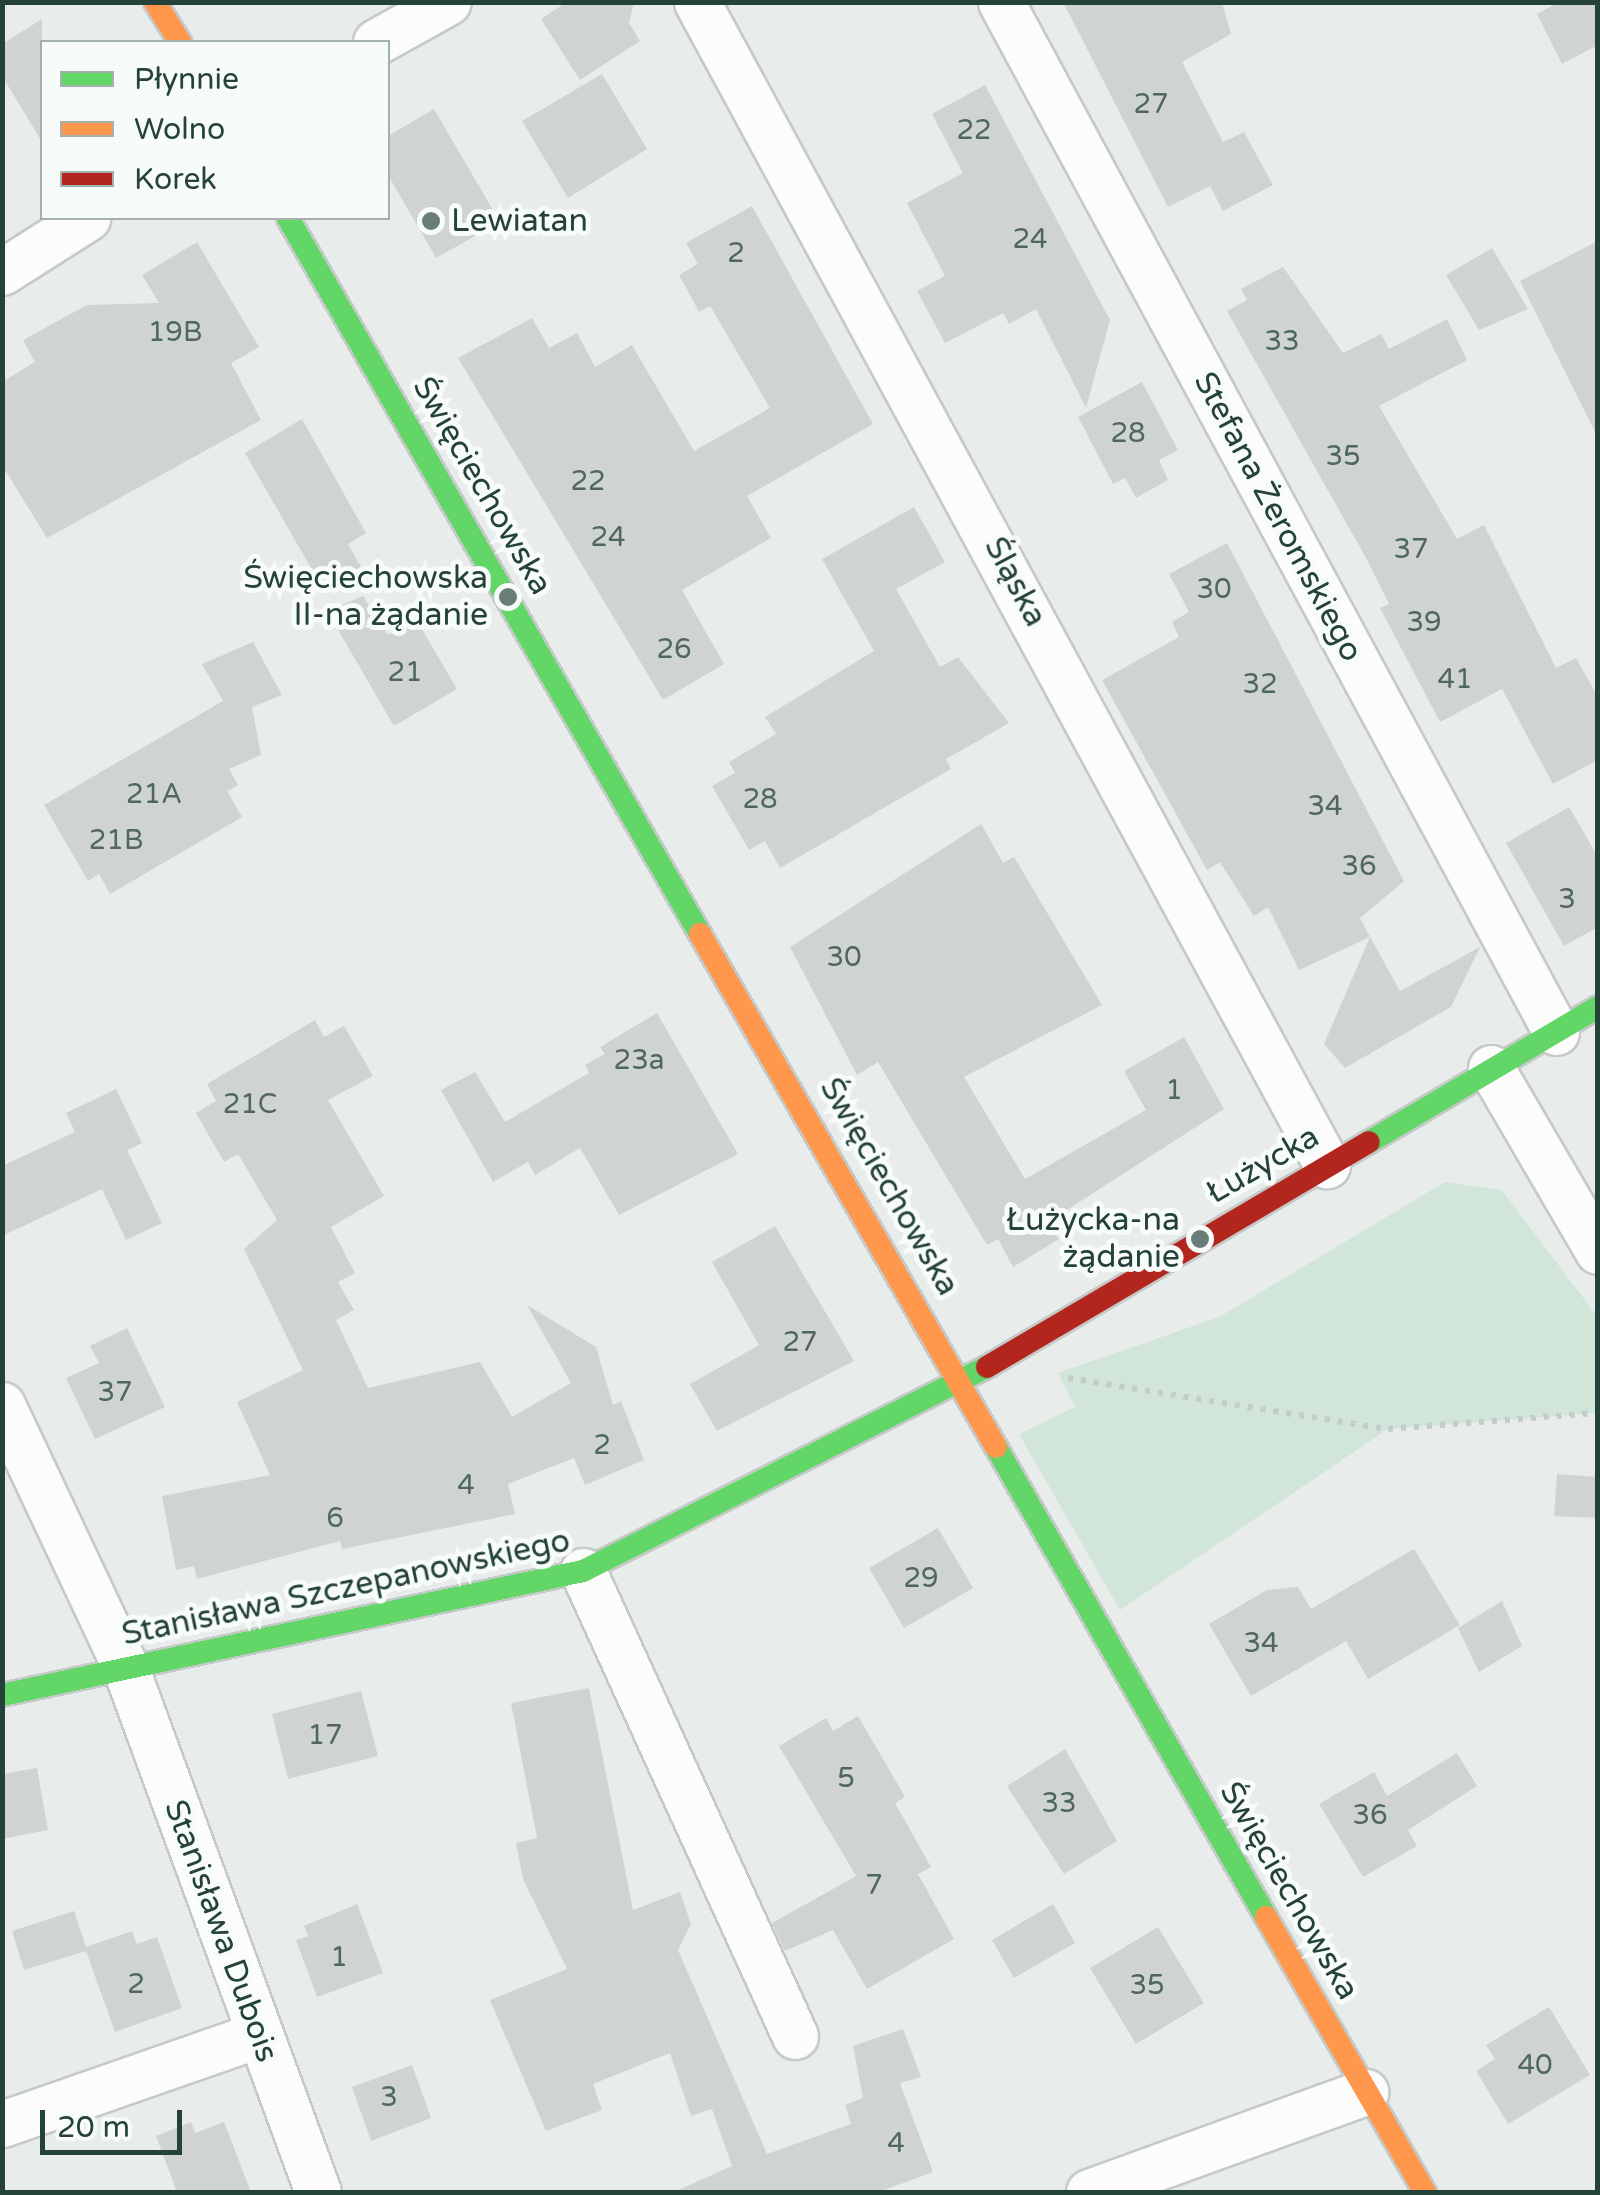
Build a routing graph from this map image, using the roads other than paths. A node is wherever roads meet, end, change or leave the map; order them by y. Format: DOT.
graph roads {
  1 [pos="155,2"];
  2 [pos="448,2"];
  3 [pos="697,2"];
  4 [pos="1001,2"];
  5 [pos="179,40"];
  6 [pos="380,40"];
  7 [pos="84,220"];
  8 [pos="289,220"];
  9 [pos="2,272"];
  10 [pos="1598,1007"];
  11 [pos="1556,1032"];
  12 [pos="1491,1068"];
  13 [pos="1327,1165"];
  14 [pos="1598,1251"];
  15 [pos="962,1381"];
  16 [pos="2,1406"];
  17 [pos="582,1571"];
  18 [pos="126,1670"];
  19 [pos="2,1695"];
  20 [pos="257,2035"];
  21 [pos="795,2036"];
  22 [pos="1366,2092"];
  23 [pos="2,2124"];
  24 [pos="318,2192"];
  25 [pos="1089,2192"];
  26 [pos="1425,2192"];
  1 -- 5 [label="street"];
  2 -- 6 [label="street"];
  3 -- 13 [label="street, Śląska"];
  4 -- 11 [label="street, Stefana Żeromskiego"];
  7 -- 9 [label="street"];
  8 -- 15 [label="street, Święciechowska"];
  10 -- 11 [label="street, Łużycka"];
  11 -- 12 [label="street, Łużycka"];
  12 -- 13 [label="street, Łużycka"];
  12 -- 14 [label="street"];
  13 -- 15 [label="street, Łużycka"];
  15 -- 17 [label="street, Stanisława Szczepanowskiego"];
  15 -- 22 [label="street, Święciechowska"];
  16 -- 18 [label="street, Stanisława Dubois"];
  17 -- 18 [label="street, Stanisława Szczepanowskiego"];
  17 -- 21 [label="street"];
  18 -- 19 [label="street, Stanisława Szczepanowskiego"];
  18 -- 20 [label="street, Stanisława Dubois"];
  20 -- 23 [label="street"];
  20 -- 24 [label="street, Stanisława Dubois"];
  22 -- 25 [label="street"];
  22 -- 26 [label="street, Święciechowska"];
}
